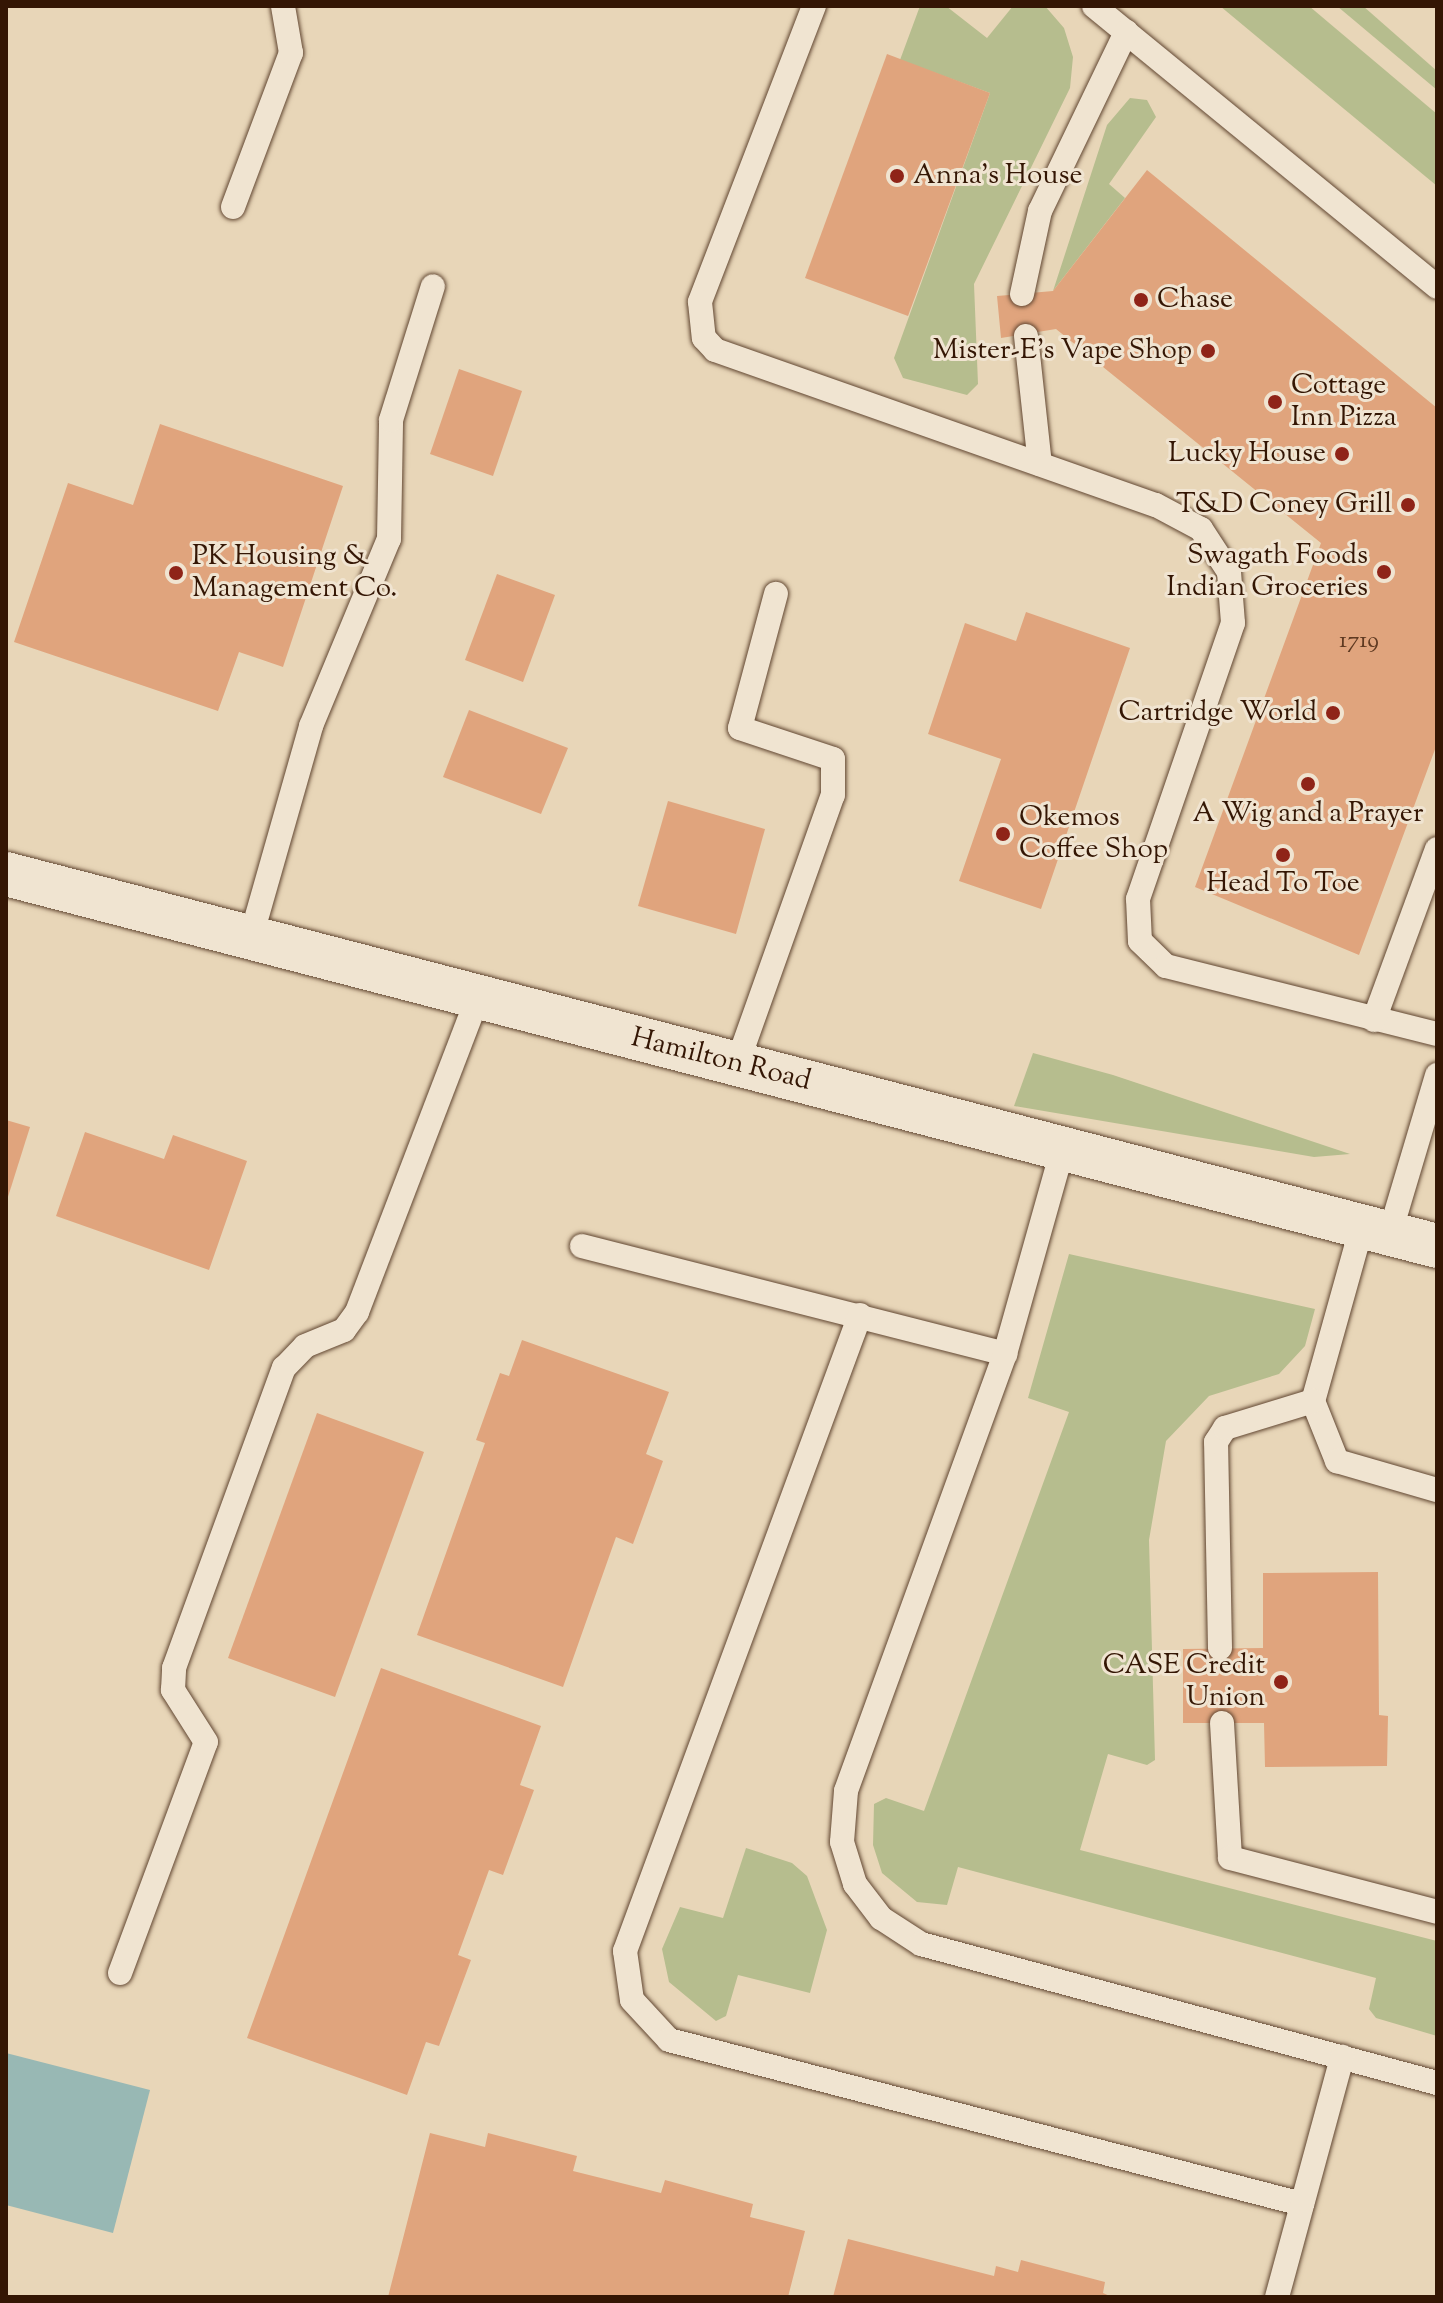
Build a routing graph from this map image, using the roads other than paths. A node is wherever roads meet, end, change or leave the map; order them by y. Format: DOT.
graph roads {
  1 [pos="283,6"];
  2 [pos="814,6"];
  3 [pos="1094,6"];
  4 [pos="1126,32"];
  5 [pos="233,207"];
  6 [pos="433,286"];
  7 [pos="1437,287"];
  8 [pos="1022,294"];
  9 [pos="1026,336"];
  10 [pos="1040,464"];
  11 [pos="776,594"];
  12 [pos="1437,849"];
  13 [pos="6,874"];
  14 [pos="251,937"];
  15 [pos="478,996"];
  16 [pos="1374,1020"];
  17 [pos="1437,1034"];
  18 [pos="737,1064"];
  19 [pos="1437,1075"];
  20 [pos="1063,1148"];
  21 [pos="1376,1230"];
  22 [pos="582,1246"];
  23 [pos="1437,1246"];
  24 [pos="860,1315"];
  25 [pos="1005,1354"];
  26 [pos="1313,1401"];
  27 [pos="1437,1490"];
  28 [pos="1220,1648"];
  29 [pos="1222,1723"];
  30 [pos="1437,1912"];
  31 [pos="120,1973"];
  32 [pos="1342,2057"];
  33 [pos="1437,2083"];
  34 [pos="1302,2204"];
  35 [pos="1277,2297"];
  1 -- 5 [label="lane"];
  2 -- 10 [label="lane"];
  3 -- 4 [label="lane"];
  4 -- 7 [label="lane"];
  4 -- 8 [label="lane"];
  6 -- 14 [label="lane"];
  9 -- 10 [label="lane"];
  10 -- 16 [label="lane"];
  11 -- 18 [label="lane"];
  12 -- 16 [label="lane"];
  13 -- 14 [label="street, Hamilton Road"];
  14 -- 15 [label="street, Hamilton Road"];
  15 -- 18 [label="street, Hamilton Road"];
  15 -- 31 [label="lane"];
  16 -- 17 [label="lane"];
  18 -- 20 [label="street, Hamilton Road"];
  19 -- 21 [label="lane"];
  20 -- 21 [label="street, Hamilton Road"];
  20 -- 25 [label="lane"];
  21 -- 23 [label="street, Hamilton Road"];
  21 -- 26 [label="lane"];
  22 -- 24 [label="lane"];
  24 -- 25 [label="lane"];
  24 -- 34 [label="lane"];
  25 -- 32 [label="lane"];
  26 -- 27 [label="lane"];
  26 -- 28 [label="lane"];
  29 -- 30 [label="lane"];
  32 -- 33 [label="lane"];
  32 -- 34 [label="lane"];
  34 -- 35 [label="lane"];
}
